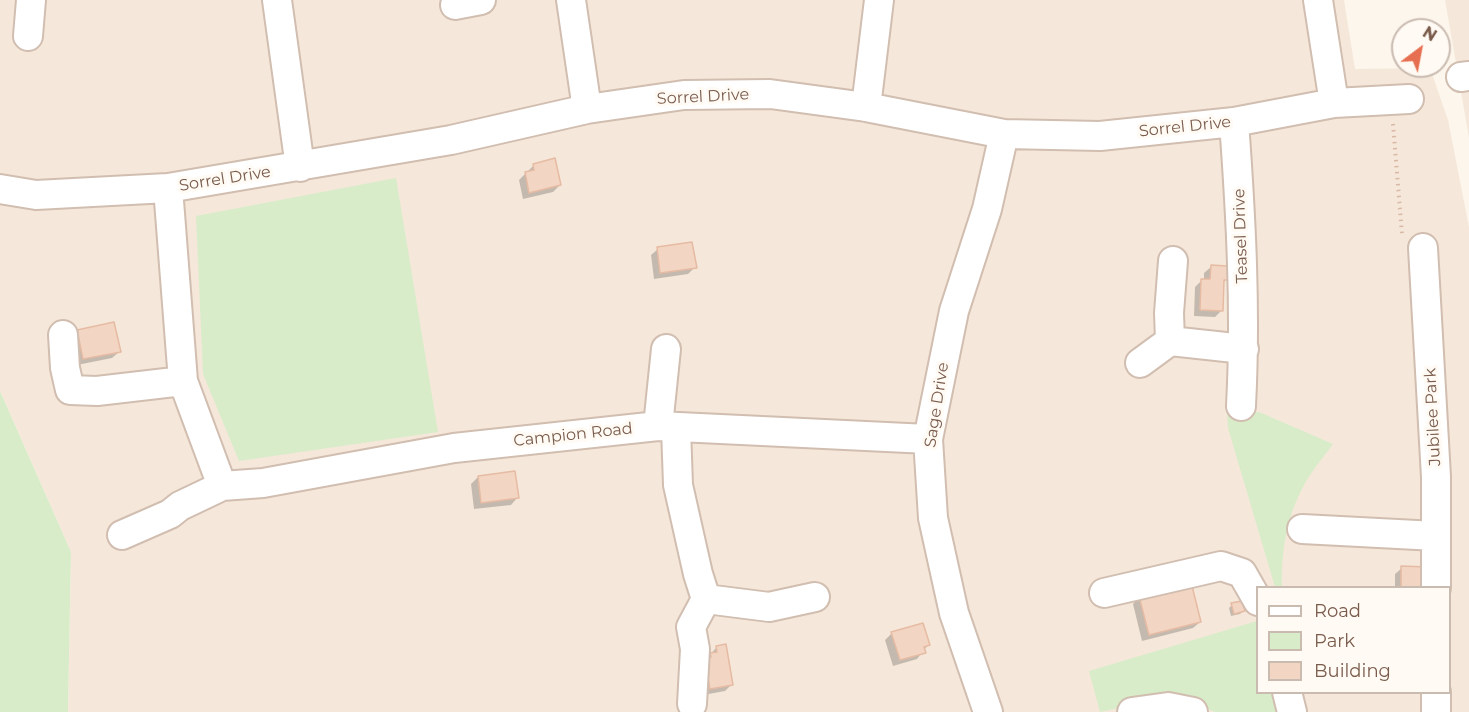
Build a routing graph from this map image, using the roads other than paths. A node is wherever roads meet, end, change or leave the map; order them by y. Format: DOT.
graph roads {
  1 [pos="31,0"];
  2 [pos="277,0"];
  3 [pos="571,0"];
  4 [pos="879,0"];
  5 [pos="1318,0"];
  6 [pos="28,36"];
  7 [pos="1400,99"];
  8 [pos="1334,103"];
  9 [pos="866,107"];
  10 [pos="587,109"];
  11 [pos="1234,122"];
  12 [pos="1004,134"];
  13 [pos="300,167"];
  14 [pos="168,188"];
  15 [pos="0,189"];
  16 [pos="1423,248"];
  17 [pos="1173,261"];
  18 [pos="63,335"];
  19 [pos="1170,341"];
  20 [pos="666,349"];
  21 [pos="1244,349"];
  22 [pos="1140,363"];
  23 [pos="183,381"];
  24 [pos="1241,406"];
  25 [pos="667,427"];
  26 [pos="928,439"];
  27 [pos="222,486"];
  28 [pos="1302,530"];
  29 [pos="122,535"];
  30 [pos="1436,537"];
  31 [pos="1436,586"];
  32 [pos="1104,593"];
  33 [pos="815,597"];
  34 [pos="706,599"];
  35 [pos="1256,599"];
  36 [pos="1287,694"];
  37 [pos="1436,694"];
  38 [pos="692,704"];
  39 [pos="988,712"];
  40 [pos="1132,712"];
  41 [pos="1193,712"];
  42 [pos="1292,712"];
  43 [pos="1436,712"];
  1 -- 6 [label="street"];
  2 -- 13 [label="street"];
  3 -- 10 [label="street"];
  4 -- 9 [label="street"];
  5 -- 8 [label="street"];
  7 -- 8 [label="street, Sorrel Drive"];
  8 -- 11 [label="street, Sorrel Drive"];
  9 -- 10 [label="street, Sorrel Drive"];
  9 -- 12 [label="street, Sorrel Drive"];
  10 -- 13 [label="street, Sorrel Drive"];
  11 -- 12 [label="street, Sorrel Drive"];
  11 -- 21 [label="street, Teasel Drive"];
  12 -- 26 [label="street, Sage Drive"];
  13 -- 14 [label="street, Sorrel Drive"];
  14 -- 15 [label="street, Sorrel Drive"];
  14 -- 23 [label="street"];
  16 -- 30 [label="street, Jubilee Park"];
  17 -- 19 [label="street"];
  18 -- 23 [label="street"];
  19 -- 21 [label="street"];
  19 -- 22 [label="street"];
  20 -- 25 [label="street"];
  21 -- 24 [label="street, Teasel Drive"];
  23 -- 27 [label="street"];
  25 -- 26 [label="street, Campion Road"];
  25 -- 27 [label="street, Campion Road"];
  25 -- 34 [label="street"];
  26 -- 39 [label="street, Sage Drive"];
  27 -- 29 [label="street, Campion Road"];
  28 -- 30 [label="street"];
  30 -- 31 [label="street, Jubilee Park"];
  32 -- 35 [label="street"];
  33 -- 34 [label="street"];
  34 -- 38 [label="street"];
  36 -- 42 [label="street"];
  37 -- 43 [label="street"];
  40 -- 41 [label="street"];
}
